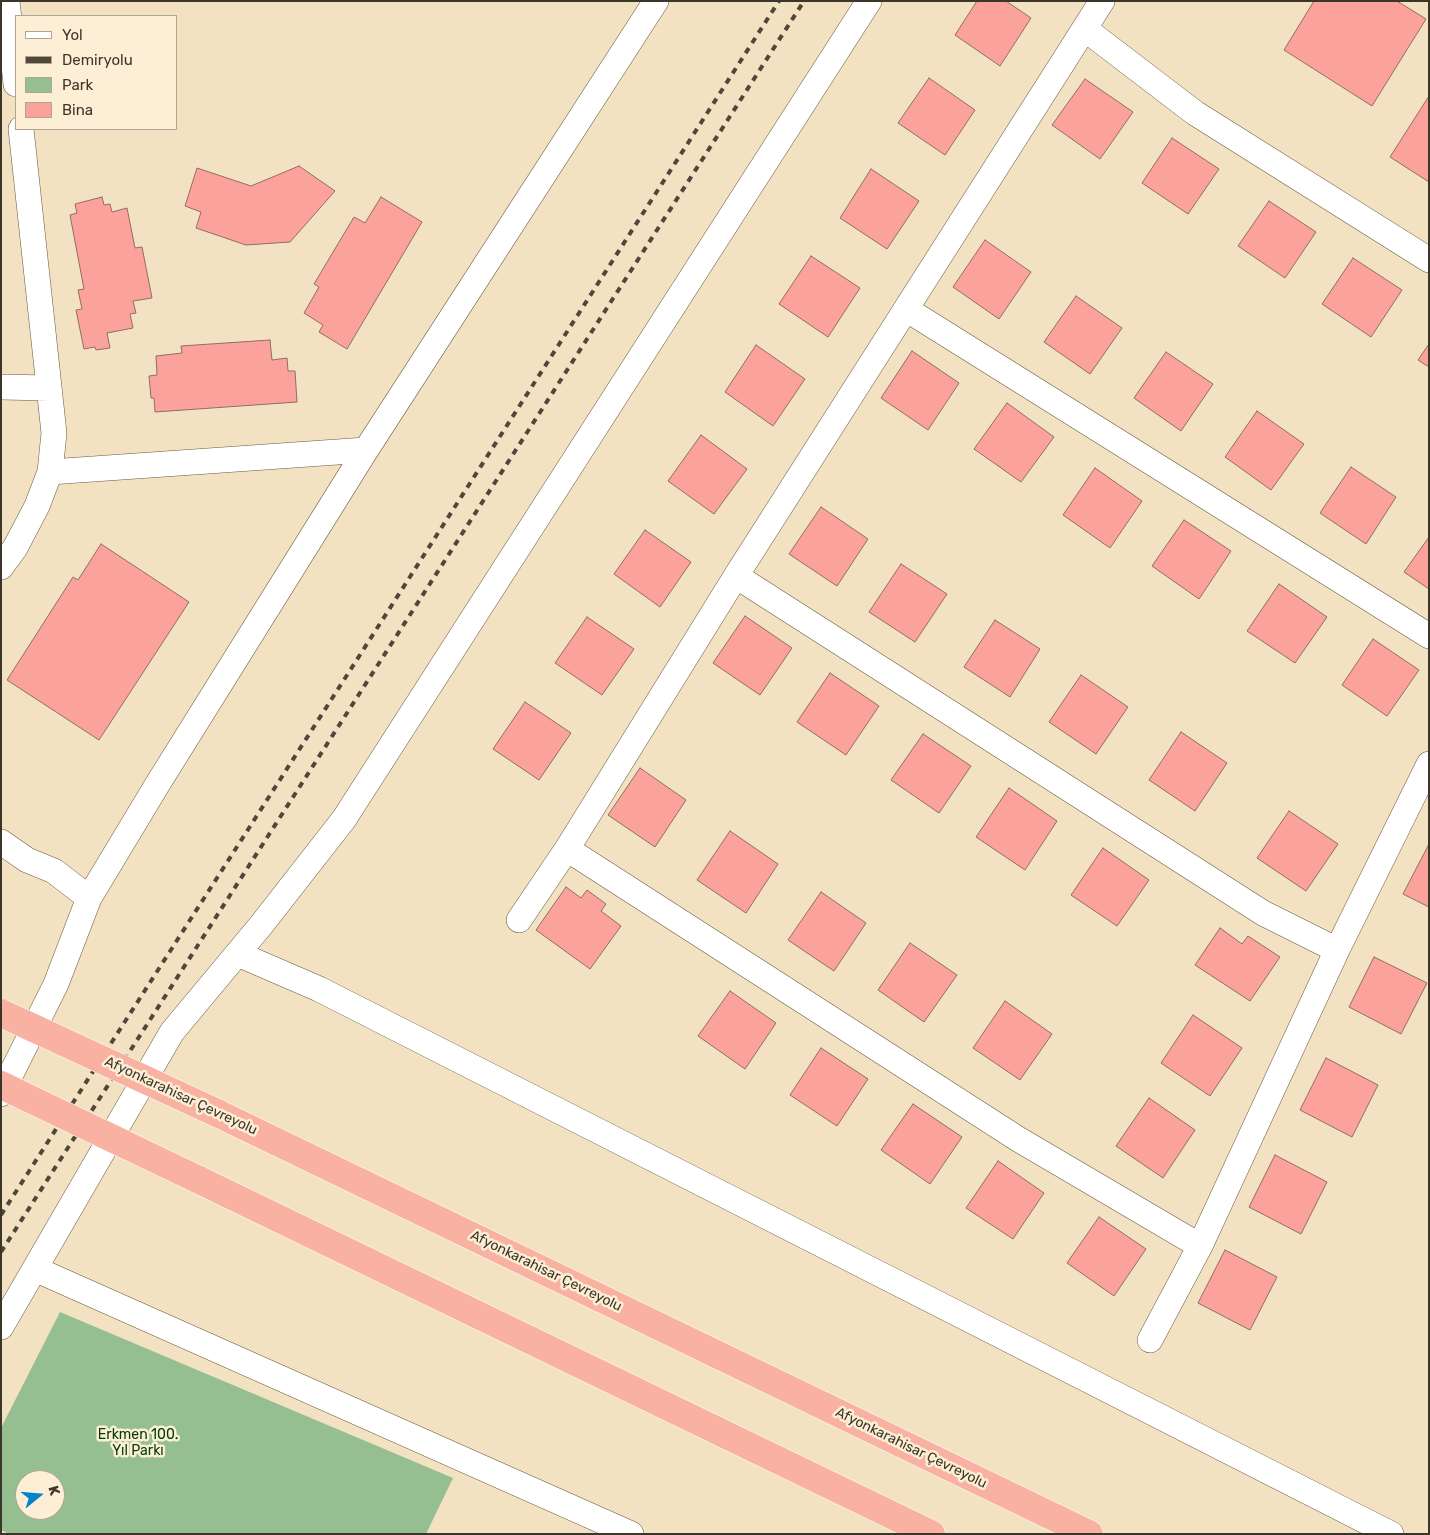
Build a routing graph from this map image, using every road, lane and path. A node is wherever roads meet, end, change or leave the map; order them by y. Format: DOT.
graph roads {
  1 [pos="7,1"];
  2 [pos="869,1"];
  3 [pos="1102,1"];
  4 [pos="650,5"];
  5 [pos="1085,29"];
  6 [pos="15,75"];
  7 [pos="21,130"];
  8 [pos="1429,260"];
  9 [pos="906,309"];
  10 [pos="1,387"];
  11 [pos="49,388"];
  12 [pos="366,450"];
  13 [pos="50,472"];
  14 [pos="1,567"];
  15 [pos="736,576"];
  16 [pos="1429,636"];
  17 [pos="1429,764"];
  18 [pos="1,842"];
  19 [pos="567,849"];
  20 [pos="89,898"];
  21 [pos="519,920"];
  22 [pos="1337,950"];
  23 [pos="238,954"];
  24 [pos="1,1013"];
  25 [pos="1,1085"];
  26 [pos="1,1094"];
  27 [pos="1200,1246"];
  28 [pos="35,1269"];
  29 [pos="1,1327"];
  30 [pos="1150,1340"];
  31 [pos="631,1534"];
  32 [pos="931,1534"];
  33 [pos="1089,1534"];
  34 [pos="1391,1534"];
  1 -- 6 [label="street"];
  2 -- 23 [label="street"];
  3 -- 5 [label="street"];
  4 -- 12 [label="street"];
  5 -- 8 [label="street"];
  5 -- 9 [label="street"];
  7 -- 11 [label="street"];
  9 -- 15 [label="street"];
  9 -- 16 [label="street"];
  10 -- 11 [label="street"];
  11 -- 13 [label="street"];
  12 -- 13 [label="street"];
  12 -- 20 [label="street"];
  13 -- 14 [label="street"];
  15 -- 19 [label="street"];
  15 -- 22 [label="street"];
  17 -- 22 [label="street"];
  18 -- 20 [label="street"];
  19 -- 21 [label="street"];
  19 -- 27 [label="street"];
  20 -- 26 [label="street"];
  22 -- 27 [label="street"];
  23 -- 28 [label="street"];
  23 -- 34 [label="street"];
  24 -- 33 [label="highway, Afyonkarahisar Çevreyolu, bridge"];
  25 -- 32 [label="highway, bridge"];
  27 -- 30 [label="street"];
  28 -- 29 [label="street"];
  28 -- 31 [label="street"];
}
